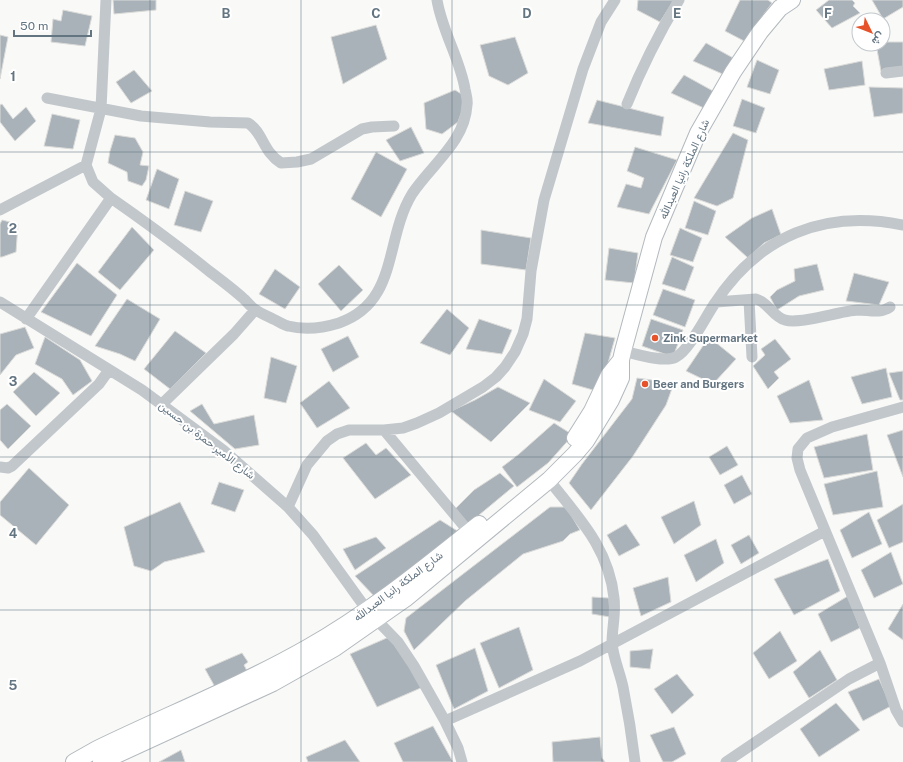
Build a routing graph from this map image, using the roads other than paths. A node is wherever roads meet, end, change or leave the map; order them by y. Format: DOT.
graph roads {
  1 [pos="106,0"];
  2 [pos="438,0"];
  3 [pos="615,0"];
  4 [pos="678,0"];
  5 [pos="792,0"];
  6 [pos="903,71"];
  7 [pos="886,73"];
  8 [pos="47,98"];
  9 [pos="627,104"];
  10 [pos="101,109"];
  11 [pos="394,126"];
  12 [pos="86,165"];
  13 [pos="111,198"];
  14 [pos="0,210"];
  15 [pos="903,225"];
  16 [pos="749,300"];
  17 [pos="0,302"];
  18 [pos="716,302"];
  19 [pos="890,307"];
  20 [pos="255,310"];
  21 [pos="26,319"];
  22 [pos="622,355"];
  23 [pos="752,357"];
  24 [pos="109,370"];
  25 [pos="162,405"];
  26 [pos="903,407"];
  27 [pos="384,430"];
  28 [pos="0,467"];
  29 [pos="549,480"];
  30 [pos="288,507"];
  31 [pos="825,531"];
  32 [pos="469,532"];
  33 [pos="372,615"];
  34 [pos="612,643"];
  35 [pos="880,664"];
  36 [pos="445,721"];
  37 [pos="903,722"];
  38 [pos="108,760"];
  39 [pos="74,762"];
  40 [pos="462,762"];
  41 [pos="635,762"];
  42 [pos="726,762"];
  1 -- 10 [label="street"];
  2 -- 20 [label="street"];
  3 -- 27 [label="street"];
  4 -- 9 [label="street"];
  5 -- 22 [label="main road, شارع الملكة رانيا العبدالله"];
  6 -- 7 [label="street"];
  8 -- 10 [label="street"];
  10 -- 11 [label="street"];
  10 -- 12 [label="street"];
  12 -- 13 [label="street"];
  12 -- 14 [label="street"];
  13 -- 20 [label="street"];
  13 -- 21 [label="street"];
  15 -- 18 [label="street"];
  16 -- 18 [label="street"];
  16 -- 19 [label="street"];
  16 -- 23 [label="street"];
  17 -- 21 [label="street, شارع الأمير حمزة بن حسين"];
  18 -- 22 [label="street"];
  20 -- 25 [label="street"];
  21 -- 24 [label="street, شارع الأمير حمزة بن حسين"];
  22 -- 29 [label="main road, شارع الملكة رانيا العبدالله"];
  22 -- 32 [label="main road, شارع الملكة رانيا العبدالله"];
  24 -- 25 [label="street, شارع الأمير حمزة بن حسين"];
  24 -- 28 [label="street"];
  25 -- 30 [label="street, شارع الأمير حمزة بن حسين"];
  26 -- 31 [label="street"];
  27 -- 30 [label="street"];
  27 -- 32 [label="street"];
  29 -- 33 [label="main road, شارع الملكة رانيا العبدالله"];
  29 -- 34 [label="street"];
  30 -- 33 [label="street, شارع الأمير حمزة بن حسين"];
  31 -- 34 [label="street"];
  31 -- 35 [label="street"];
  32 -- 33 [label="main road, شارع الملكة رانيا العبدالله"];
  33 -- 36 [label="street, شارع الأمير حمزة بن حسين"];
  33 -- 38 [label="main road, شارع الملكة رانيا العبدالله"];
  33 -- 39 [label="main road, شارع الملكة رانيا العبدالله"];
  34 -- 36 [label="street"];
  34 -- 41 [label="street"];
  35 -- 37 [label="street"];
  35 -- 42 [label="street"];
  36 -- 40 [label="street, شارع الأمير حمزة بن حسين"];
}
